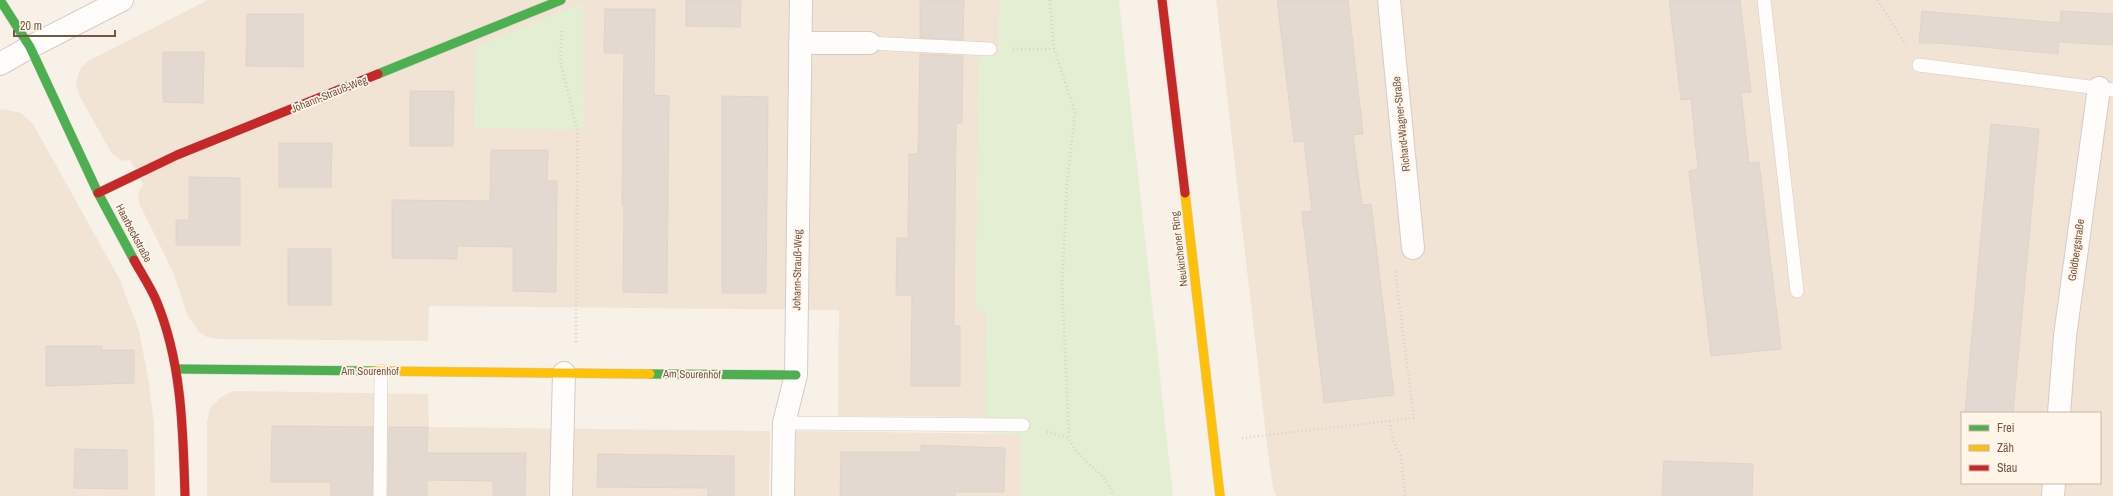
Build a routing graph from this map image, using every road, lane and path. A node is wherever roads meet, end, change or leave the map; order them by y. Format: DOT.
graph roads {
  1 [pos="0,0"];
  2 [pos="122,0"];
  3 [pos="561,0"];
  4 [pos="801,0"];
  5 [pos="1050,0"];
  6 [pos="1162,0"];
  7 [pos="1389,0"];
  8 [pos="1764,0"];
  9 [pos="1877,0"];
  10 [pos="562,29"];
  11 [pos="800,43"];
  12 [pos="869,43"];
  13 [pos="30,47"];
  14 [pos="990,49"];
  15 [pos="1054,49"];
  16 [pos="0,64"];
  17 [pos="1920,65"];
  18 [pos="2106,89"];
  19 [pos="98,193"];
  20 [pos="1413,248"];
  21 [pos="1797,290"];
  22 [pos="177,369"];
  23 [pos="381,371"];
  24 [pos="570,373"];
  25 [pos="796,375"];
  26 [pos="2059,412"];
  27 [pos="1390,421"];
  28 [pos="784,423"];
  29 [pos="1023,425"];
  30 [pos="1214,441"];
  31 [pos="2054,484"];
  32 [pos="185,496"];
  33 [pos="380,496"];
  34 [pos="561,496"];
  35 [pos="782,496"];
  36 [pos="1113,496"];
  37 [pos="1220,496"];
  38 [pos="1405,496"];
  39 [pos="2053,496"];
  1 -- 13 [label="street, Haarbeckstraße"];
  2 -- 13 [label="street"];
  3 -- 19 [label="street, Johann-Strauß-Weg"];
  4 -- 11 [label="street, Johann-Strauß-Weg"];
  5 -- 15 [label="path"];
  6 -- 30 [label="street, Neukirchener Ring"];
  7 -- 20 [label="street, Richard-Wagner-Straße"];
  8 -- 21 [label="lane"];
  9 -- 17 [label="path"];
  10 -- 24 [label="path"];
  11 -- 12 [label="street"];
  11 -- 25 [label="street, Johann-Strauß-Weg"];
  12 -- 14 [label="lane"];
  13 -- 16 [label="street"];
  13 -- 19 [label="street, Haarbeckstraße"];
  14 -- 15 [label="path"];
  15 -- 36 [label="path"];
  17 -- 18 [label="lane"];
  18 -- 26 [label="street, Goldbergstraße"];
  19 -- 22 [label="street, Haarbeckstraße"];
  20 -- 27 [label="path"];
  22 -- 23 [label="street, Am Sourenhof"];
  22 -- 32 [label="street, Haarbeckstraße"];
  23 -- 24 [label="street, Am Sourenhof"];
  23 -- 33 [label="lane"];
  24 -- 25 [label="street, Am Sourenhof"];
  24 -- 34 [label="street"];
  25 -- 28 [label="street, Johann-Strauß-Weg"];
  27 -- 30 [label="path"];
  27 -- 38 [label="path"];
  28 -- 29 [label="lane"];
  28 -- 35 [label="street, Johann-Strauß-Weg"];
  30 -- 37 [label="street, Neukirchener Ring"];
  31 -- 39 [label="street"];
}
